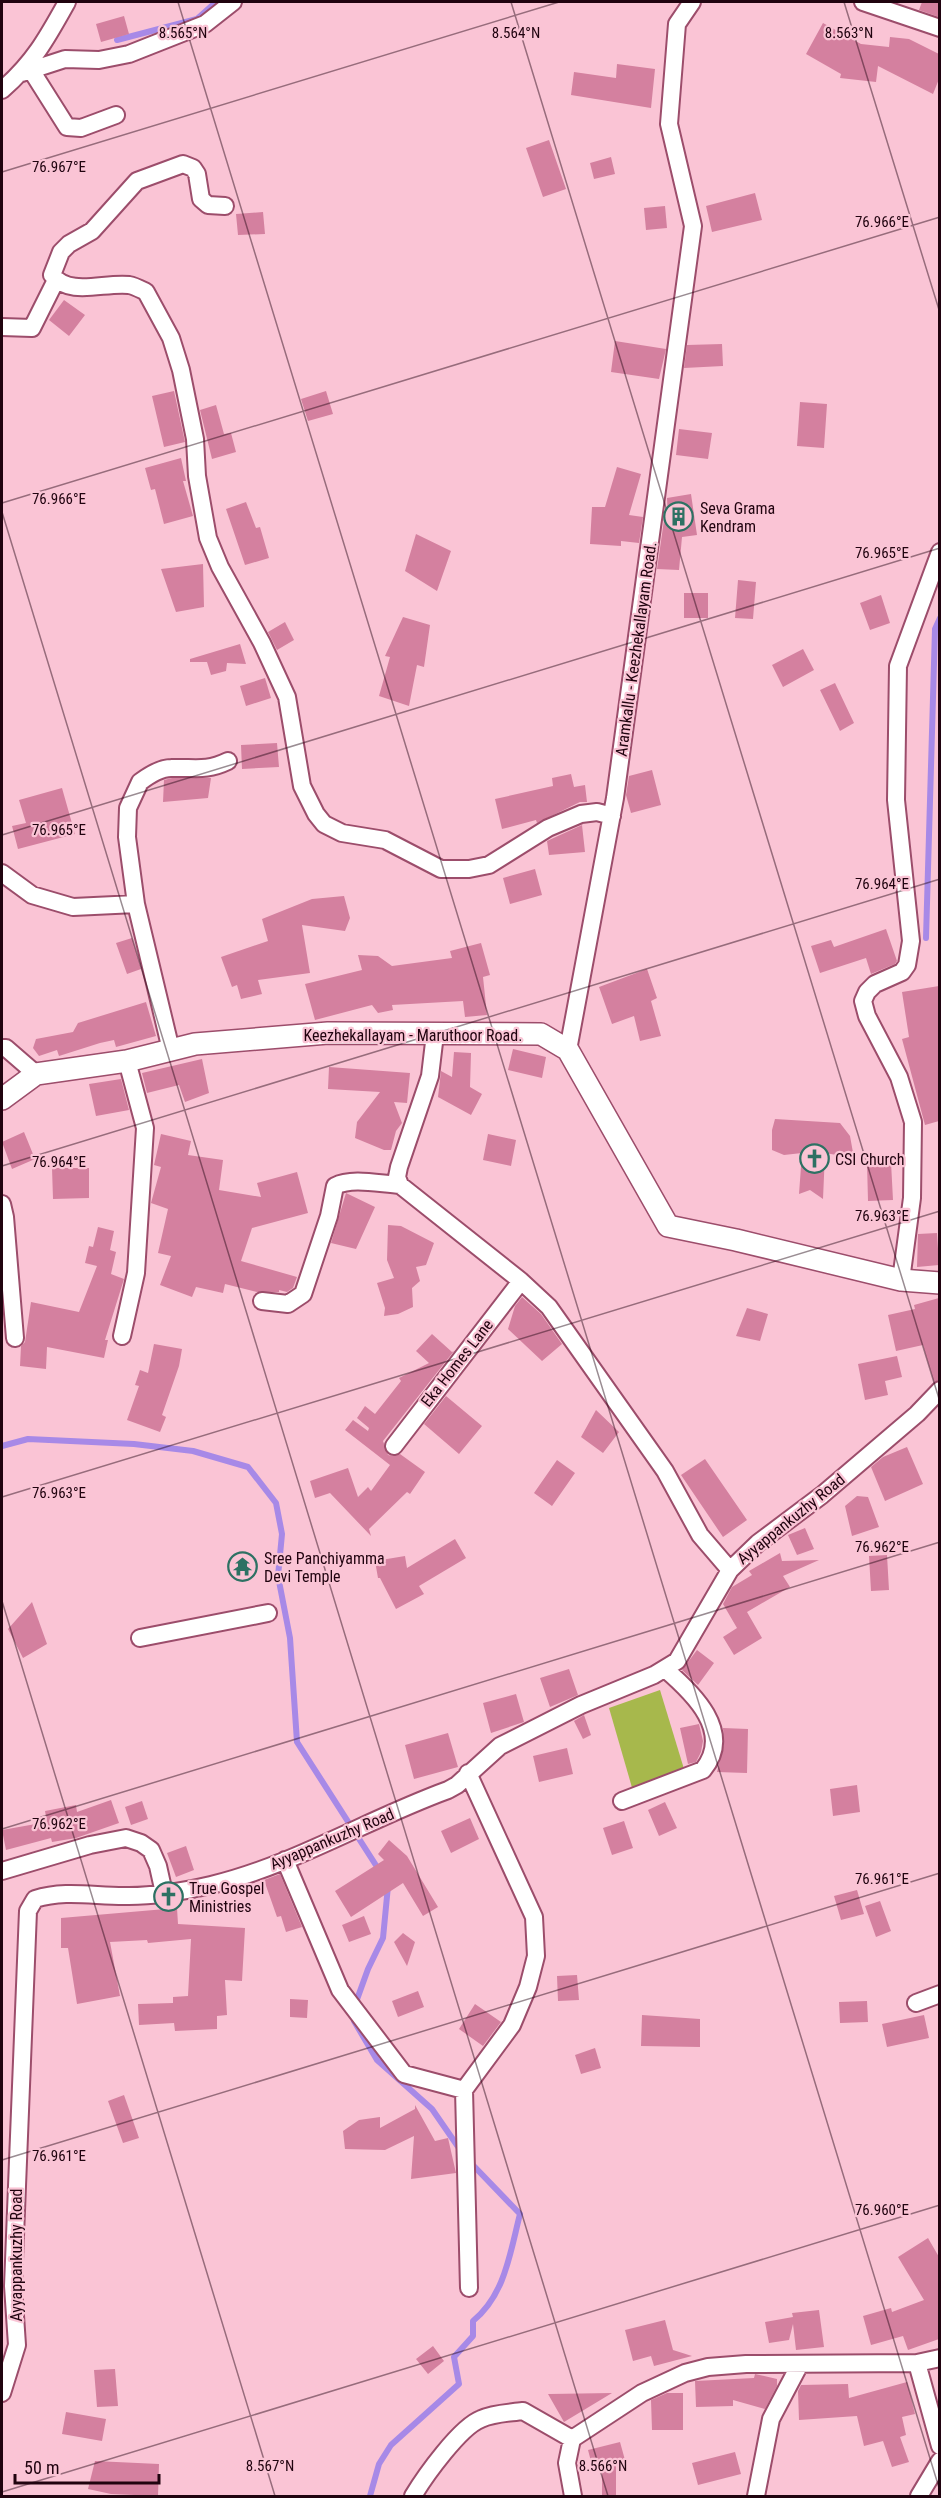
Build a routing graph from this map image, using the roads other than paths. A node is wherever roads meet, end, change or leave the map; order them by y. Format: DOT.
graph roads {
  1 [pos="67,2"];
  2 [pos="233,2"];
  3 [pos="692,2"];
  4 [pos="863,2"];
  5 [pos="939,28"];
  6 [pos="26,71"];
  7 [pos="2,90"];
  8 [pos="116,115"];
  9 [pos="225,206"];
  10 [pos="56,280"];
  11 [pos="2,327"];
  12 [pos="939,552"];
  13 [pos="228,761"];
  14 [pos="612,816"];
  15 [pos="2,873"];
  16 [pos="136,904"];
  17 [pos="435,1034"];
  18 [pos="2,1048"];
  19 [pos="171,1050"];
  20 [pos="568,1050"];
  21 [pos="127,1061"];
  22 [pos="36,1074"];
  23 [pos="2,1099"];
  24 [pos="400,1185"];
  25 [pos="2,1204"];
  26 [pos="900,1280"];
  27 [pos="521,1281"];
  28 [pos="939,1283"];
  29 [pos="262,1301"];
  30 [pos="122,1336"];
  31 [pos="15,1338"];
  32 [pos="939,1390"];
  33 [pos="394,1446"];
  34 [pos="730,1570"];
  35 [pos="268,1613"];
  36 [pos="140,1638"];
  37 [pos="665,1669"];
  38 [pos="468,1773"];
  39 [pos="622,1801"];
  40 [pos="285,1860"];
  41 [pos="2,1871"];
  42 [pos="164,1893"];
  43 [pos="939,1994"];
  44 [pos="916,2003"];
  45 [pos="464,2090"];
  46 [pos="7,2286"];
  47 [pos="469,2289"];
  48 [pos="9,2348"];
  49 [pos="939,2358"];
  50 [pos="917,2363"];
  51 [pos="800,2364"];
  52 [pos="2,2393"];
  53 [pos="572,2439"];
  54 [pos="939,2446"];
  55 [pos="939,2461"];
  56 [pos="413,2496"];
  57 [pos="573,2496"];
  58 [pos="756,2496"];
  59 [pos="919,2496"];
  1 -- 6 [label="street"];
  2 -- 6 [label="street"];
  3 -- 14 [label="street, Aramkallu - Keezhekallayam Road."];
  4 -- 5 [label="street"];
  6 -- 7 [label="street"];
  6 -- 8 [label="street"];
  9 -- 10 [label="street"];
  10 -- 11 [label="street"];
  10 -- 14 [label="street"];
  12 -- 26 [label="street"];
  13 -- 16 [label="street"];
  14 -- 20 [label="street, Aramkallu - Keezhekallayam Road."];
  15 -- 16 [label="street"];
  16 -- 19 [label="street"];
  17 -- 19 [label="street, Keezhekallayam - Maruthoor Road."];
  17 -- 20 [label="street, Keezhekallayam - Maruthoor Road."];
  17 -- 24 [label="street"];
  18 -- 22 [label="street"];
  19 -- 21 [label="street, Keezhekallayam - Maruthoor Road."];
  20 -- 26 [label="street, Keezhekallayam - Maruthoor Road."];
  21 -- 22 [label="street, Keezhekallayam - Maruthoor Road."];
  21 -- 30 [label="street"];
  22 -- 23 [label="street, Keezhekallayam - Maruthoor Road."];
  24 -- 27 [label="street"];
  24 -- 29 [label="street"];
  25 -- 31 [label="street"];
  26 -- 28 [label="street, Keezhekallayam - Maruthoor Road."];
  27 -- 33 [label="street, Eka Homes Lane"];
  27 -- 34 [label="street"];
  32 -- 34 [label="street, Ayyappankuzhy Road"];
  34 -- 37 [label="street, Ayyappankuzhy Road"];
  35 -- 36 [label="street"];
  37 -- 38 [label="street, Ayyappankuzhy Road"];
  37 -- 39 [label="street"];
  38 -- 40 [label="street, Ayyappankuzhy Road"];
  38 -- 45 [label="street"];
  40 -- 42 [label="street, Ayyappankuzhy Road"];
  40 -- 45 [label="street"];
  41 -- 42 [label="street"];
  42 -- 46 [label="street, Ayyappankuzhy Road"];
  43 -- 44 [label="street"];
  45 -- 47 [label="street"];
  46 -- 48 [label="street, Ayyappankuzhy Road"];
  48 -- 52 [label="street"];
  49 -- 50 [label="street"];
  50 -- 51 [label="street"];
  50 -- 54 [label="street"];
  51 -- 53 [label="street"];
  51 -- 58 [label="street"];
  53 -- 56 [label="street"];
  53 -- 57 [label="street"];
  55 -- 59 [label="street"];
}
